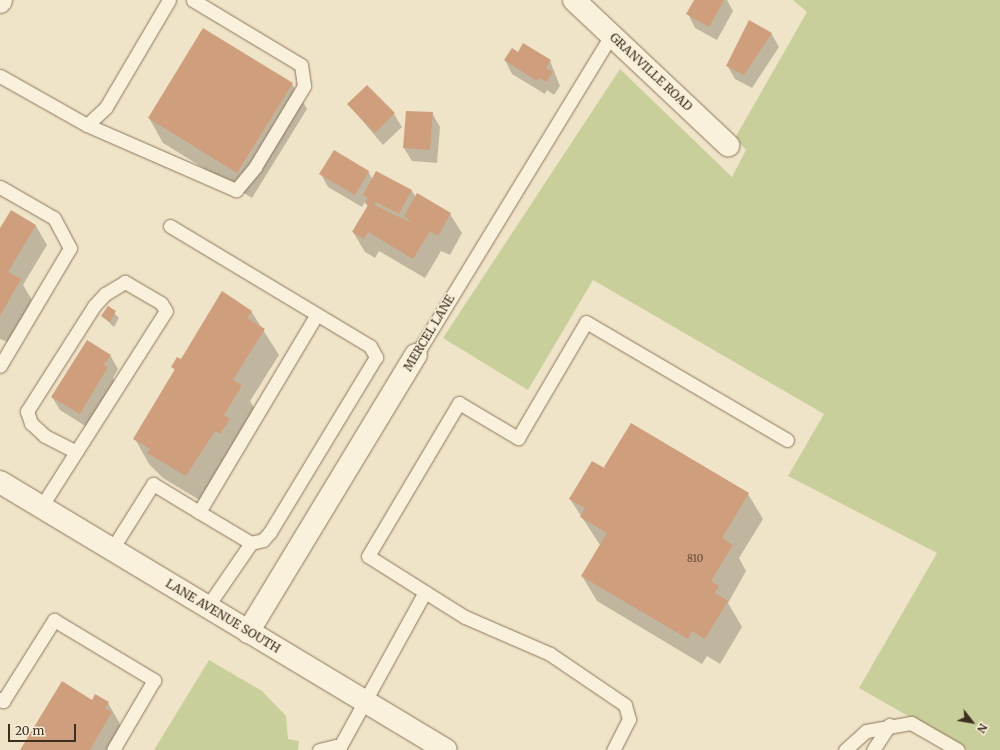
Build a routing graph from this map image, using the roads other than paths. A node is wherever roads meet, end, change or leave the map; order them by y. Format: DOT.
graph roads {
  1 [pos="169,0"];
  2 [pos="193,0"];
  3 [pos="574,0"];
  4 [pos="611,35"];
  5 [pos="0,76"];
  6 [pos="87,125"];
  7 [pos="728,145"];
  8 [pos="0,188"];
  9 [pos="170,226"];
  10 [pos="317,314"];
  11 [pos="416,355"];
  12 [pos="0,366"];
  13 [pos="787,440"];
  14 [pos="76,452"];
  15 [pos="0,482"];
  16 [pos="41,507"];
  17 [pos="199,512"];
  18 [pos="252,543"];
  19 [pos="112,549"];
  20 [pos="425,592"];
  21 [pos="207,607"];
  22 [pos="248,632"];
  23 [pos="0,699"];
  24 [pos="366,703"];
  25 [pos="889,725"];
  26 [pos="338,748"];
  27 [pos="113,750"];
  28 [pos="319,750"];
  29 [pos="446,750"];
  30 [pos="613,750"];
  31 [pos="845,750"];
  32 [pos="873,750"];
  33 [pos="958,750"];
  1 -- 6 [label="lane"];
  2 -- 6 [label="lane"];
  3 -- 4 [label="street, GRANVILLE ROAD"];
  4 -- 7 [label="street, GRANVILLE ROAD"];
  4 -- 11 [label="lane, MERCEL LANE"];
  5 -- 6 [label="lane"];
  8 -- 12 [label="lane"];
  9 -- 10 [label="lane"];
  10 -- 17 [label="lane"];
  10 -- 18 [label="lane"];
  11 -- 22 [label="street, MERCEL LANE"];
  13 -- 20 [label="lane"];
  14 -- 14 [label="lane"];
  14 -- 16 [label="lane"];
  15 -- 16 [label="street, LANE AVENUE SOUTH"];
  16 -- 19 [label="street, LANE AVENUE SOUTH"];
  17 -- 18 [label="lane"];
  17 -- 19 [label="lane"];
  18 -- 21 [label="lane"];
  19 -- 21 [label="street, LANE AVENUE SOUTH"];
  20 -- 24 [label="lane"];
  20 -- 30 [label="lane"];
  21 -- 22 [label="street, LANE AVENUE SOUTH"];
  22 -- 24 [label="street, LANE AVENUE SOUTH"];
  23 -- 27 [label="lane"];
  24 -- 26 [label="lane"];
  24 -- 29 [label="street, LANE AVENUE SOUTH"];
  25 -- 31 [label="lane"];
  25 -- 32 [label="lane"];
  25 -- 33 [label="lane"];
  26 -- 28 [label="lane"];
}
